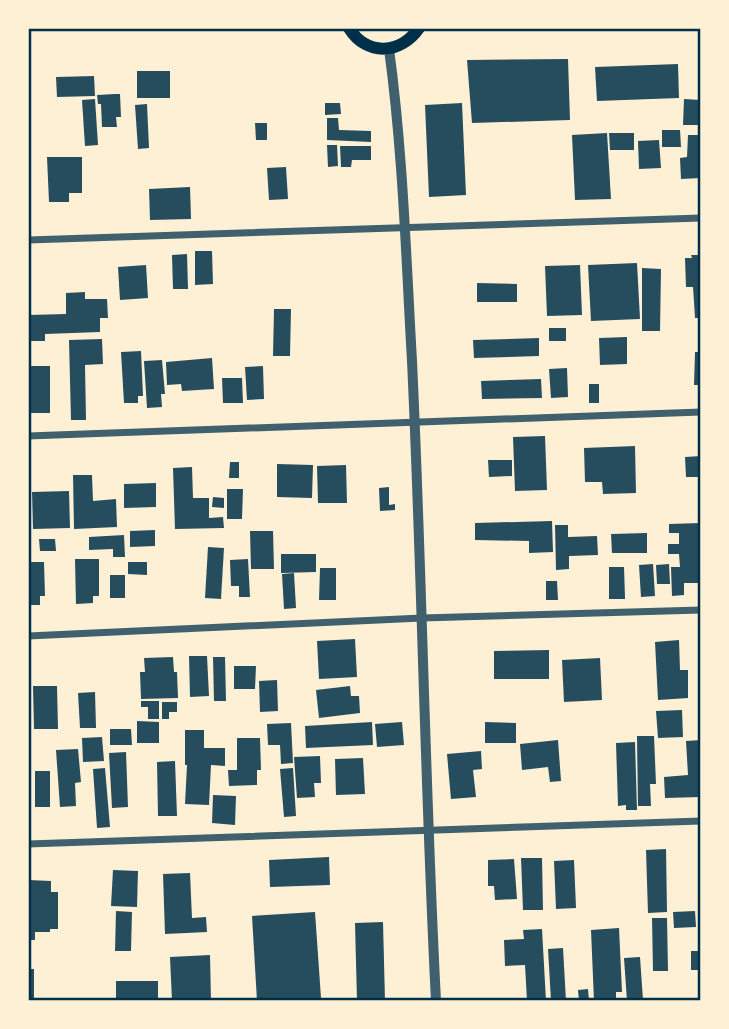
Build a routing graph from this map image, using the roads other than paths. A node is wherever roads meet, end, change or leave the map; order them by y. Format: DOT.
graph roads {
  1 [pos="349,28"];
  2 [pos="419,28"];
  3 [pos="389,49"];
  4 [pos="701,218"];
  5 [pos="405,228"];
  6 [pos="28,240"];
  7 [pos="701,412"];
  8 [pos="415,422"];
  9 [pos="28,436"];
  10 [pos="701,610"];
  11 [pos="422,618"];
  12 [pos="28,636"];
  13 [pos="701,821"];
  14 [pos="427,830"];
  15 [pos="28,844"];
  16 [pos="436,1001"];
  1 -- 3 [label="main road"];
  2 -- 3 [label="main road"];
  3 -- 5 [label="street"];
  4 -- 5 [label="street"];
  5 -- 6 [label="street"];
  5 -- 8 [label="street"];
  7 -- 8 [label="street"];
  8 -- 9 [label="street"];
  8 -- 11 [label="street"];
  10 -- 11 [label="street"];
  11 -- 12 [label="street"];
  11 -- 14 [label="street"];
  13 -- 14 [label="street"];
  14 -- 15 [label="street"];
  14 -- 16 [label="street"];
}
